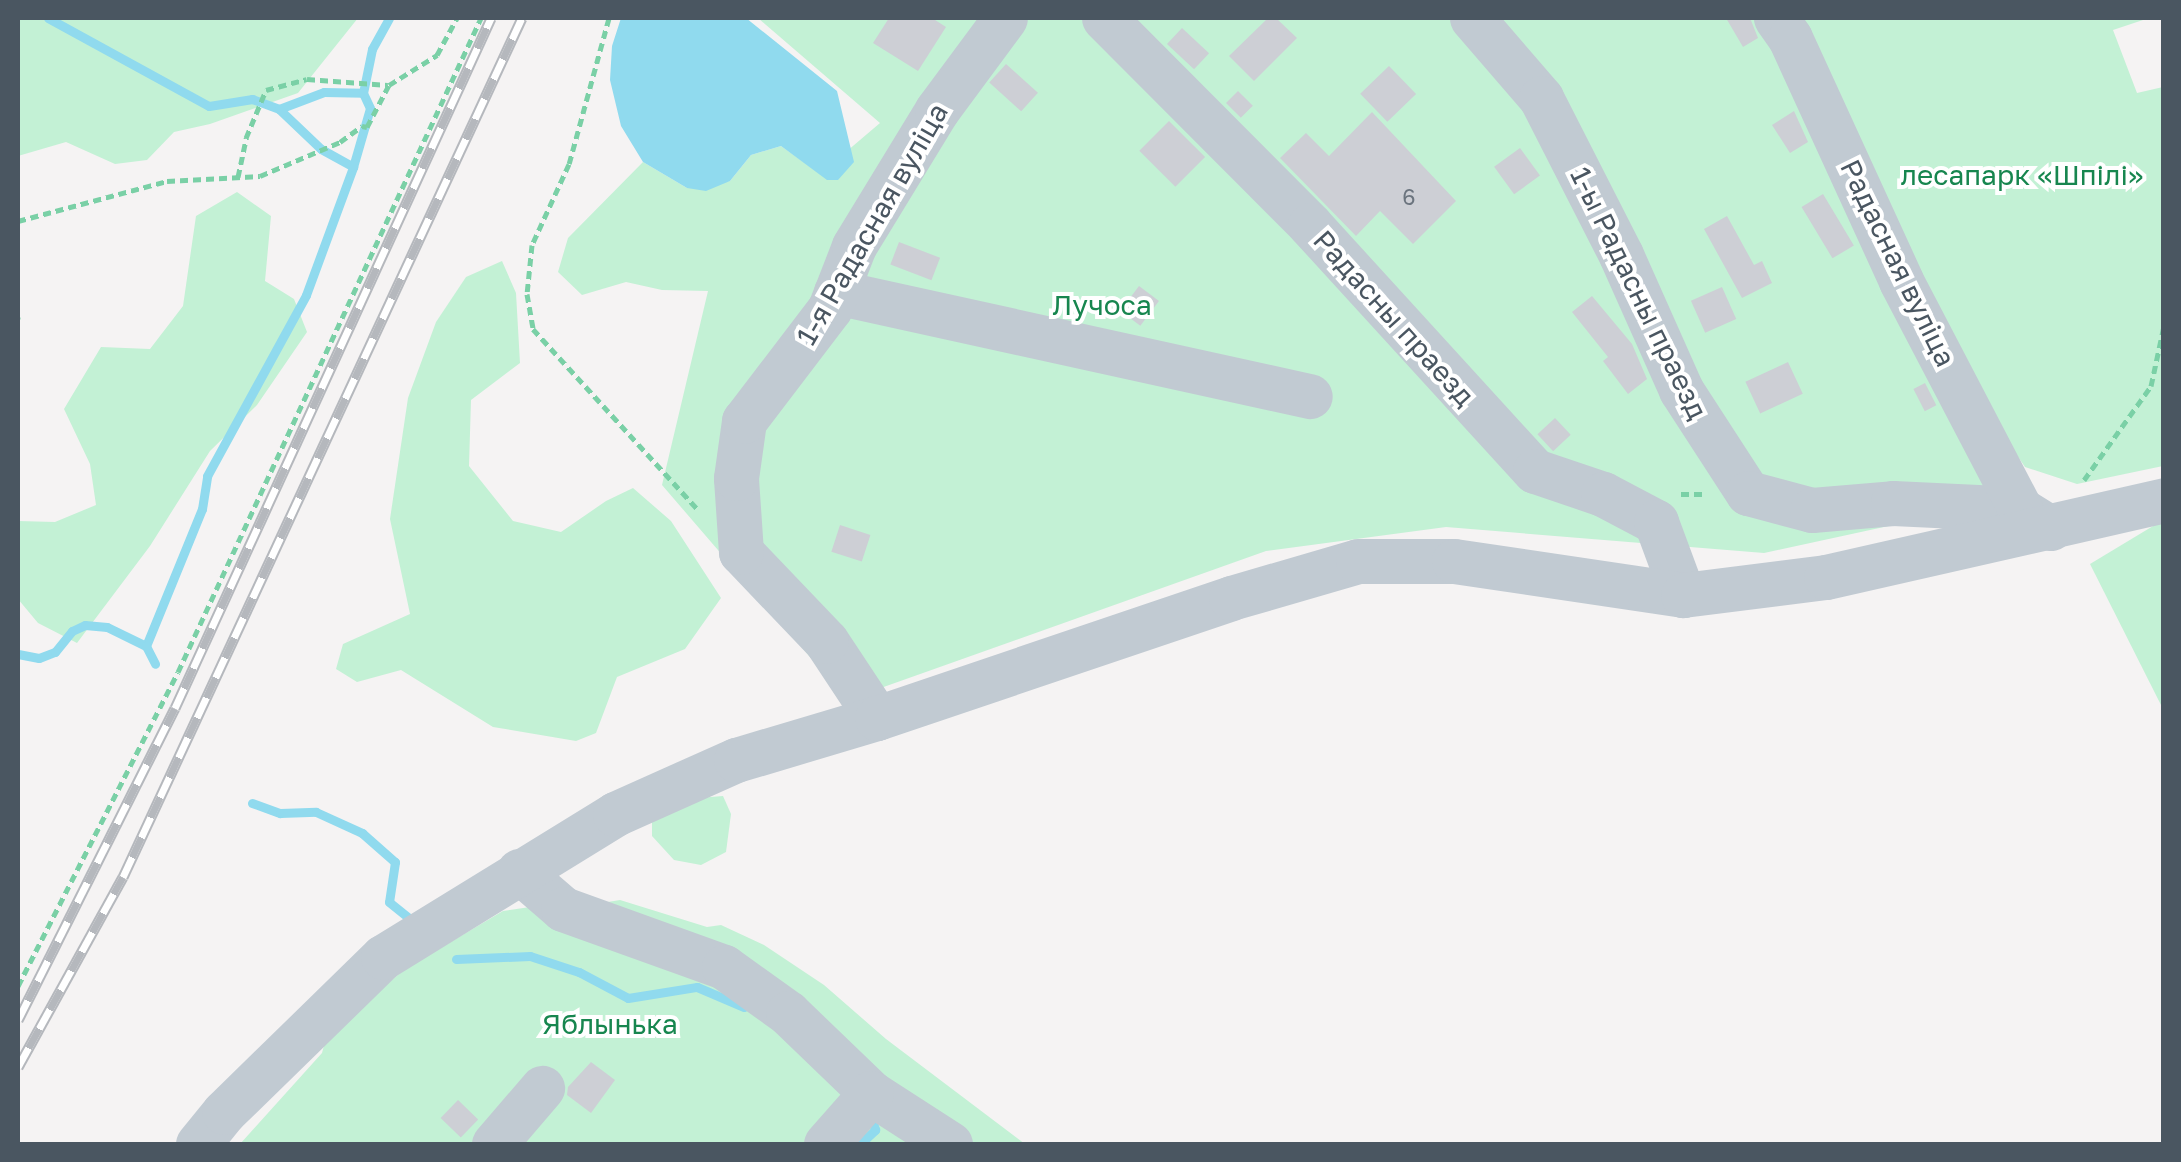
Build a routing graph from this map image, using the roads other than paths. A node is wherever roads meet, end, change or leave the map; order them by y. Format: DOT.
graph roads {
  1 [pos="1005,18"];
  2 [pos="1104,18"];
  3 [pos="1472,18"];
  4 [pos="1776,18"];
  5 [pos="836,292"];
  6 [pos="1310,396"];
  7 [pos="2164,500"];
  8 [pos="2035,518"];
  9 [pos="1683,595"];
  10 [pos="877,718"];
  11 [pos="519,871"];
  12 [pos="542,1088"];
  13 [pos="853,1114"];
  14 [pos="198,1144"];
  15 [pos="494,1144"];
  16 [pos="950,1144"];
  1 -- 5 [label="street, 1-я Радасная вуліца"];
  2 -- 9 [label="street, Радасны праезд"];
  3 -- 8 [label="street, 1-ы Радасны праезд"];
  4 -- 8 [label="street, Радасная вуліца"];
  5 -- 6 [label="street"];
  5 -- 10 [label="street, 1-я Радасная вуліца"];
  7 -- 8 [label="street"];
  8 -- 9 [label="street"];
  9 -- 10 [label="street"];
  10 -- 11 [label="street"];
  11 -- 13 [label="street"];
  11 -- 14 [label="street"];
  12 -- 15 [label="street"];
  13 -- 16 [label="street"];
}
